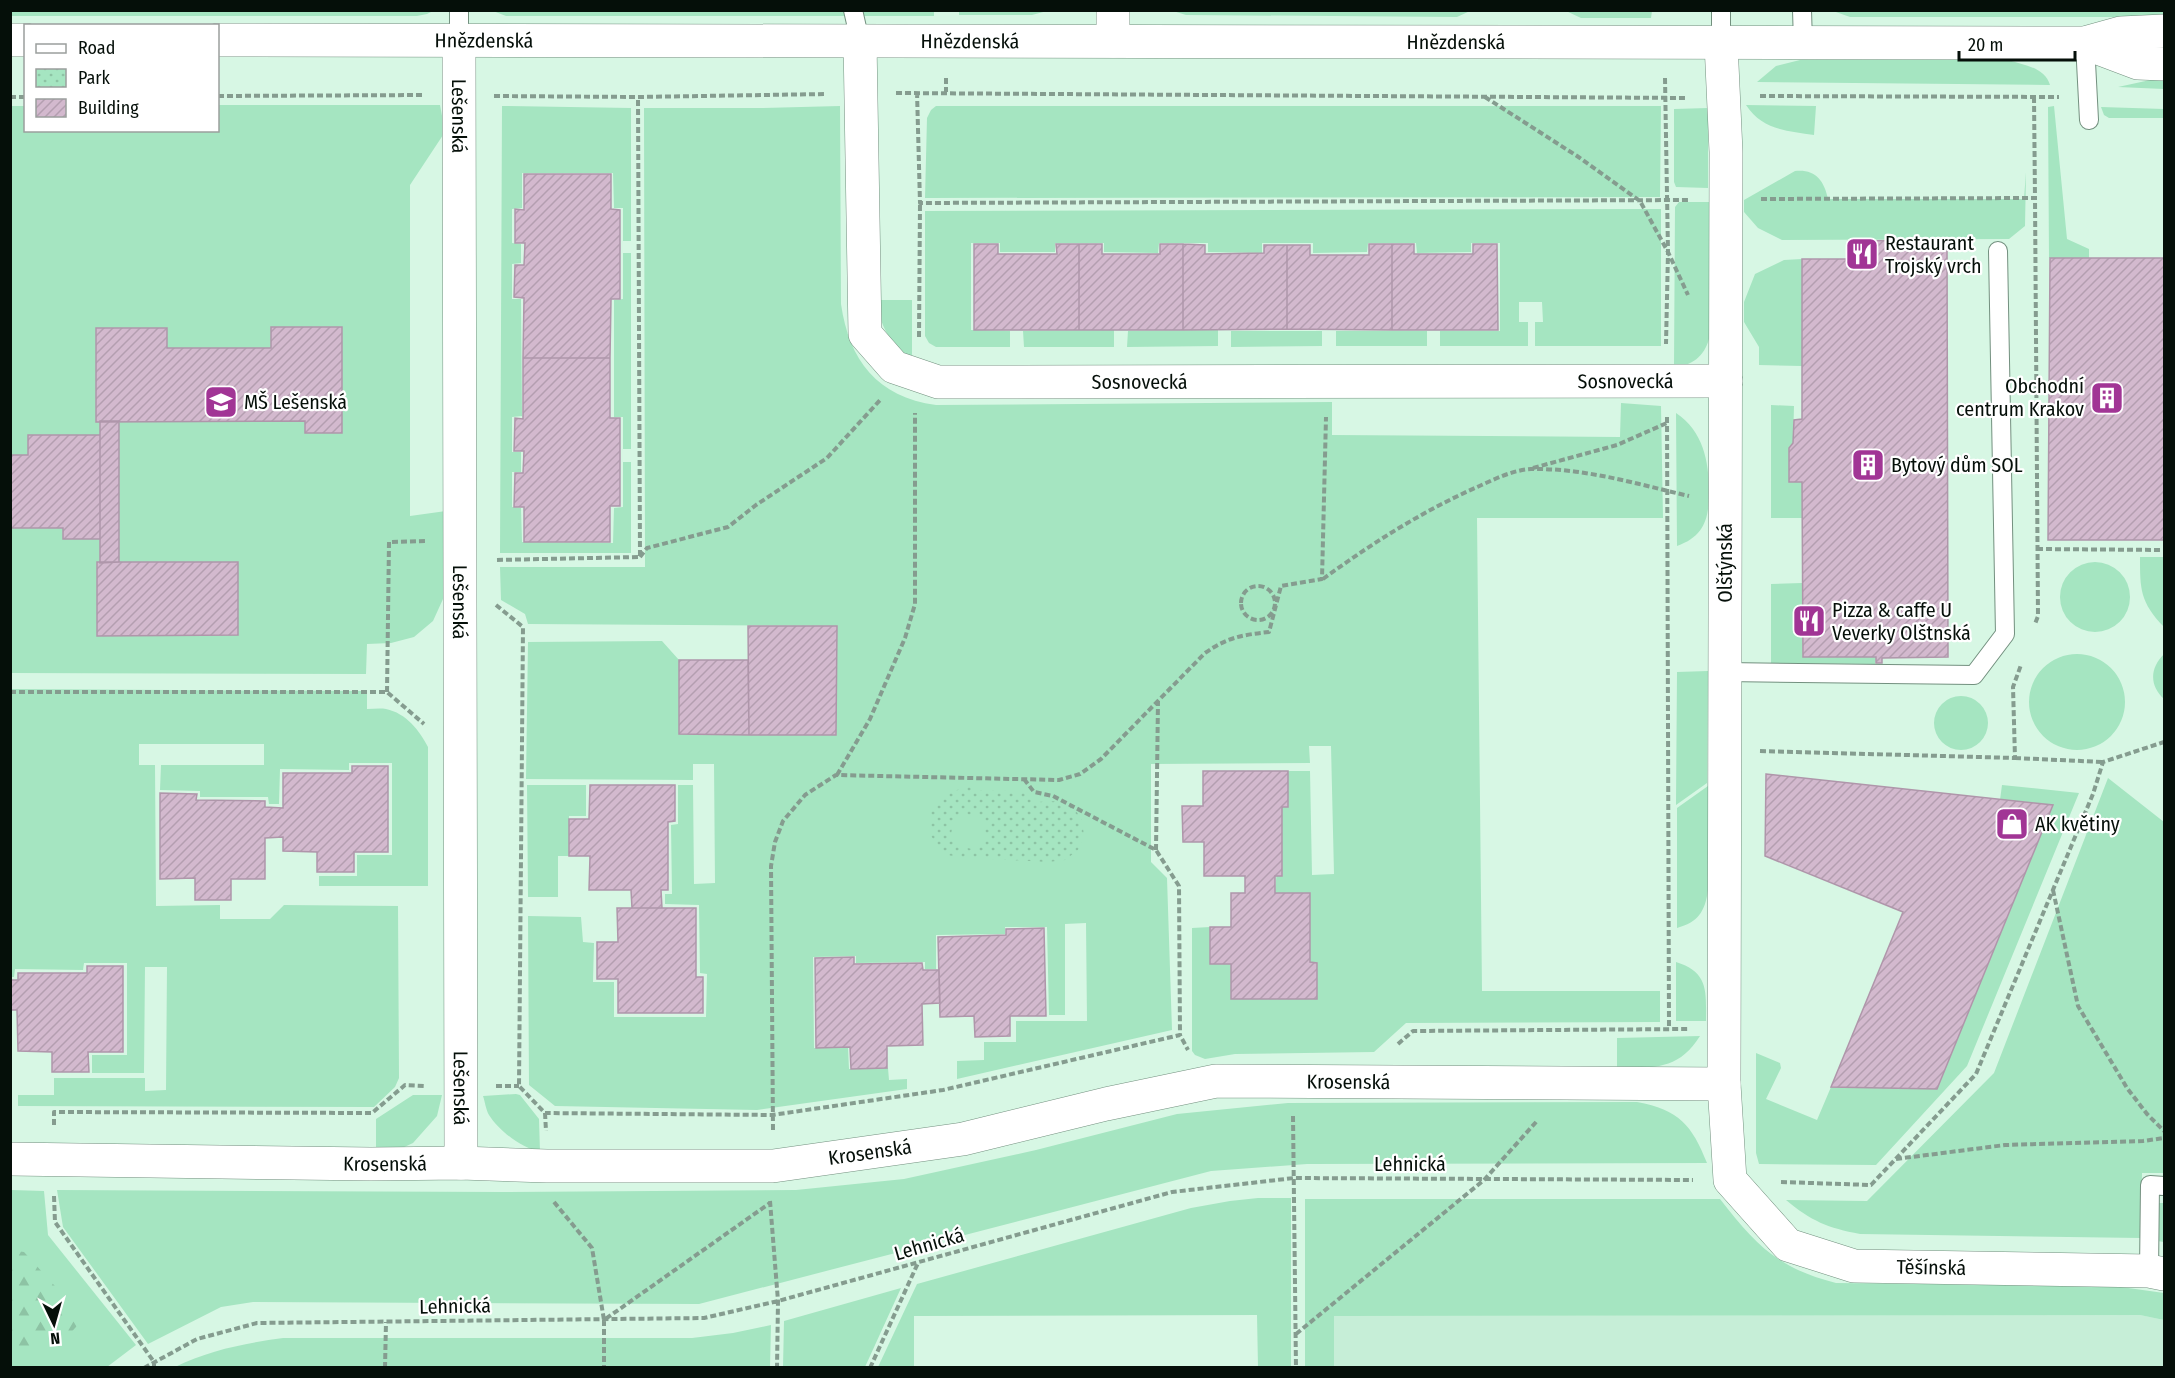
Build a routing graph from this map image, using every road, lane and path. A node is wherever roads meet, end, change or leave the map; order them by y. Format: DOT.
graph roads {
  1 [pos="1722,10"];
  2 [pos="1802,10"];
  3 [pos="459,26"];
  4 [pos="856,26"];
  5 [pos="1113,26"];
  6 [pos="2164,31"];
  7 [pos="219,40"];
  8 [pos="1664,42"];
  9 [pos="1721,43"];
  10 [pos="1803,43"];
  11 [pos="2085,43"];
  12 [pos="2164,64"];
  13 [pos="916,92"];
  14 [pos="862,93"];
  15 [pos="459,94"];
  16 [pos="219,96"];
  17 [pos="1724,96"];
  18 [pos="638,97"];
  19 [pos="1484,97"];
  20 [pos="2034,97"];
  21 [pos="2088,97"];
  22 [pos="1666,98"];
  23 [pos="2089,120"];
  24 [pos="2035,198"];
  25 [pos="1726,199"];
  26 [pos="1641,201"];
  27 [pos="1667,201"];
  28 [pos="920,203"];
  29 [pos="1998,251"];
  30 [pos="1668,252"];
  31 [pos="2035,253"];
  32 [pos="1690,300"];
  33 [pos="919,375"];
  34 [pos="1726,381"];
  35 [pos="1667,382"];
  36 [pos="2036,384"];
  37 [pos="2065,385"];
  38 [pos="1326,415"];
  39 [pos="1667,423"];
  40 [pos="1530,469"];
  41 [pos="1668,491"];
  42 [pos="1725,505"];
  43 [pos="2037,549"];
  44 [pos="2164,550"];
  45 [pos="640,557"];
  46 [pos="493,560"];
  47 [pos="1322,579"];
  48 [pos="1276,606"];
  49 [pos="524,627"];
  50 [pos="1725,672"];
  51 [pos="10,692"];
  52 [pos="1158,701"];
  53 [pos="2164,742"];
  54 [pos="461,755"];
  55 [pos="2015,758"];
  56 [pos="2103,762"];
  57 [pos="836,775"];
  58 [pos="1024,779"];
  59 [pos="1156,850"];
  60 [pos="2053,890"];
  61 [pos="1669,1029"];
  62 [pos="1724,1029"];
  63 [pos="1180,1035"];
  64 [pos="1396,1045"];
  65 [pos="1190,1056"];
  66 [pos="1572,1082"];
  67 [pos="1724,1084"];
  68 [pos="545,1113"];
  69 [pos="1293,1114"];
  70 [pos="772,1115"];
  71 [pos="2164,1131"];
  72 [pos="2164,1138"];
  73 [pos="10,1159"];
  74 [pos="1896,1159"];
  75 [pos="461,1163"];
  76 [pos="547,1166"];
  77 [pos="773,1166"];
  78 [pos="1294,1178"];
  79 [pos="1484,1180"];
  80 [pos="1730,1180"];
  81 [pos="1772,1182"];
  82 [pos="2164,1186"];
  83 [pos="770,1203"];
  84 [pos="918,1263"];
  85 [pos="2157,1273"];
  86 [pos="778,1301"];
  87 [pos="604,1320"];
  88 [pos="386,1322"];
  89 [pos="1296,1334"];
  90 [pos="154,1362"];
  91 [pos="144,1368"];
  92 [pos="159,1368"];
  93 [pos="385,1368"];
  94 [pos="604,1368"];
  95 [pos="777,1368"];
  96 [pos="870,1368"];
  97 [pos="1296,1368"];
  1 -- 9 [label="lane"];
  2 -- 10 [label="lane"];
  3 -- 4 [label="street, Hnězdenská"];
  3 -- 7 [label="street, Hnězdenská"];
  3 -- 15 [label="street, Lešenská"];
  4 -- 5 [label="street, Hnězdenská"];
  4 -- 14 [label="street, Sosnovecká"];
  5 -- 8 [label="street, Hnězdenská"];
  6 -- 11 [label="street, Hnězdenská"];
  8 -- 9 [label="street, Hnězdenská"];
  8 -- 22 [label="path"];
  9 -- 10 [label="street, Hnězdenská"];
  9 -- 17 [label="street, Olštýnská"];
  10 -- 11 [label="street, Hnězdenská"];
  11 -- 12 [label="street, Hnězdenská"];
  11 -- 21 [label="lane"];
  13 -- 14 [label="path"];
  13 -- 19 [label="path"];
  13 -- 28 [label="path"];
  14 -- 18 [label="path"];
  14 -- 33 [label="street, Sosnovecká"];
  15 -- 16 [label="path"];
  15 -- 18 [label="path"];
  15 -- 54 [label="street, Lešenská"];
  17 -- 20 [label="path"];
  17 -- 22 [label="path"];
  17 -- 25 [label="street, Olštýnská"];
  18 -- 45 [label="path"];
  19 -- 22 [label="path"];
  19 -- 26 [label="path"];
  20 -- 21 [label="path"];
  20 -- 24 [label="path"];
  21 -- 23 [label="lane"];
  22 -- 27 [label="path"];
  24 -- 25 [label="path"];
  24 -- 31 [label="path"];
  25 -- 27 [label="path"];
  25 -- 34 [label="street, Olštýnská"];
  26 -- 27 [label="path"];
  26 -- 28 [label="path"];
  26 -- 30 [label="path"];
  27 -- 30 [label="path"];
  28 -- 33 [label="path"];
  29 -- 50 [label="lane"];
  30 -- 32 [label="path"];
  30 -- 35 [label="path"];
  33 -- 35 [label="street, Sosnovecká"];
  33 -- 45 [label="path"];
  33 -- 57 [label="path"];
  34 -- 35 [label="street, Sosnovecká"];
  34 -- 42 [label="street, Olštýnská"];
  35 -- 39 [label="path"];
  36 -- 37 [label="path"];
  38 -- 47 [label="path"];
  39 -- 40 [label="path"];
  39 -- 41 [label="path"];
  40 -- 41 [label="path"];
  40 -- 47 [label="path"];
  41 -- 42 [label="path"];
  41 -- 61 [label="path"];
  42 -- 50 [label="street, Olštýnská"];
  43 -- 44 [label="path"];
  45 -- 46 [label="path"];
  47 -- 48 [label="path"];
  48 -- 48 [label="path"];
  48 -- 52 [label="path"];
  49 -- 68 [label="path"];
  50 -- 62 [label="street, Olštýnská"];
  51 -- 54 [label="path"];
  52 -- 58 [label="path"];
  52 -- 59 [label="path"];
  53 -- 56 [label="path"];
  54 -- 75 [label="street, Lešenská"];
  55 -- 56 [label="path"];
  56 -- 60 [label="path"];
  57 -- 58 [label="path"];
  57 -- 70 [label="path"];
  58 -- 59 [label="path"];
  59 -- 63 [label="path"];
  60 -- 71 [label="path"];
  60 -- 74 [label="path"];
  61 -- 62 [label="path"];
  61 -- 64 [label="path"];
  62 -- 67 [label="street, Olštýnská"];
  63 -- 65 [label="path"];
  63 -- 70 [label="path"];
  66 -- 67 [label="street, Krosenská"];
  66 -- 77 [label="street, Krosenská"];
  66 -- 79 [label="path"];
  67 -- 80 [label="street, Olštýnská"];
  68 -- 70 [label="path"];
  68 -- 76 [label="path"];
  69 -- 78 [label="path"];
  70 -- 77 [label="path"];
  72 -- 74 [label="path"];
  73 -- 75 [label="street, Krosenská"];
  74 -- 81 [label="path"];
  75 -- 76 [label="street, Krosenská"];
  76 -- 77 [label="street, Krosenská"];
  76 -- 87 [label="path"];
  77 -- 83 [label="path"];
  78 -- 79 [label="path, Lehnická"];
  78 -- 84 [label="path, Lehnická"];
  78 -- 89 [label="path"];
  79 -- 80 [label="path, Lehnická"];
  79 -- 89 [label="path"];
  80 -- 85 [label="street, Těšínská"];
  82 -- 85 [label="lane"];
  83 -- 86 [label="path"];
  83 -- 87 [label="path"];
  84 -- 86 [label="path, Lehnická"];
  84 -- 96 [label="path"];
  86 -- 87 [label="path, Lehnická"];
  86 -- 95 [label="path"];
  87 -- 88 [label="path, Lehnická"];
  87 -- 94 [label="path"];
  88 -- 90 [label="path, Lehnická"];
  88 -- 93 [label="path"];
  89 -- 97 [label="path"];
  90 -- 91 [label="path, Lehnická"];
  90 -- 92 [label="path"];
}
